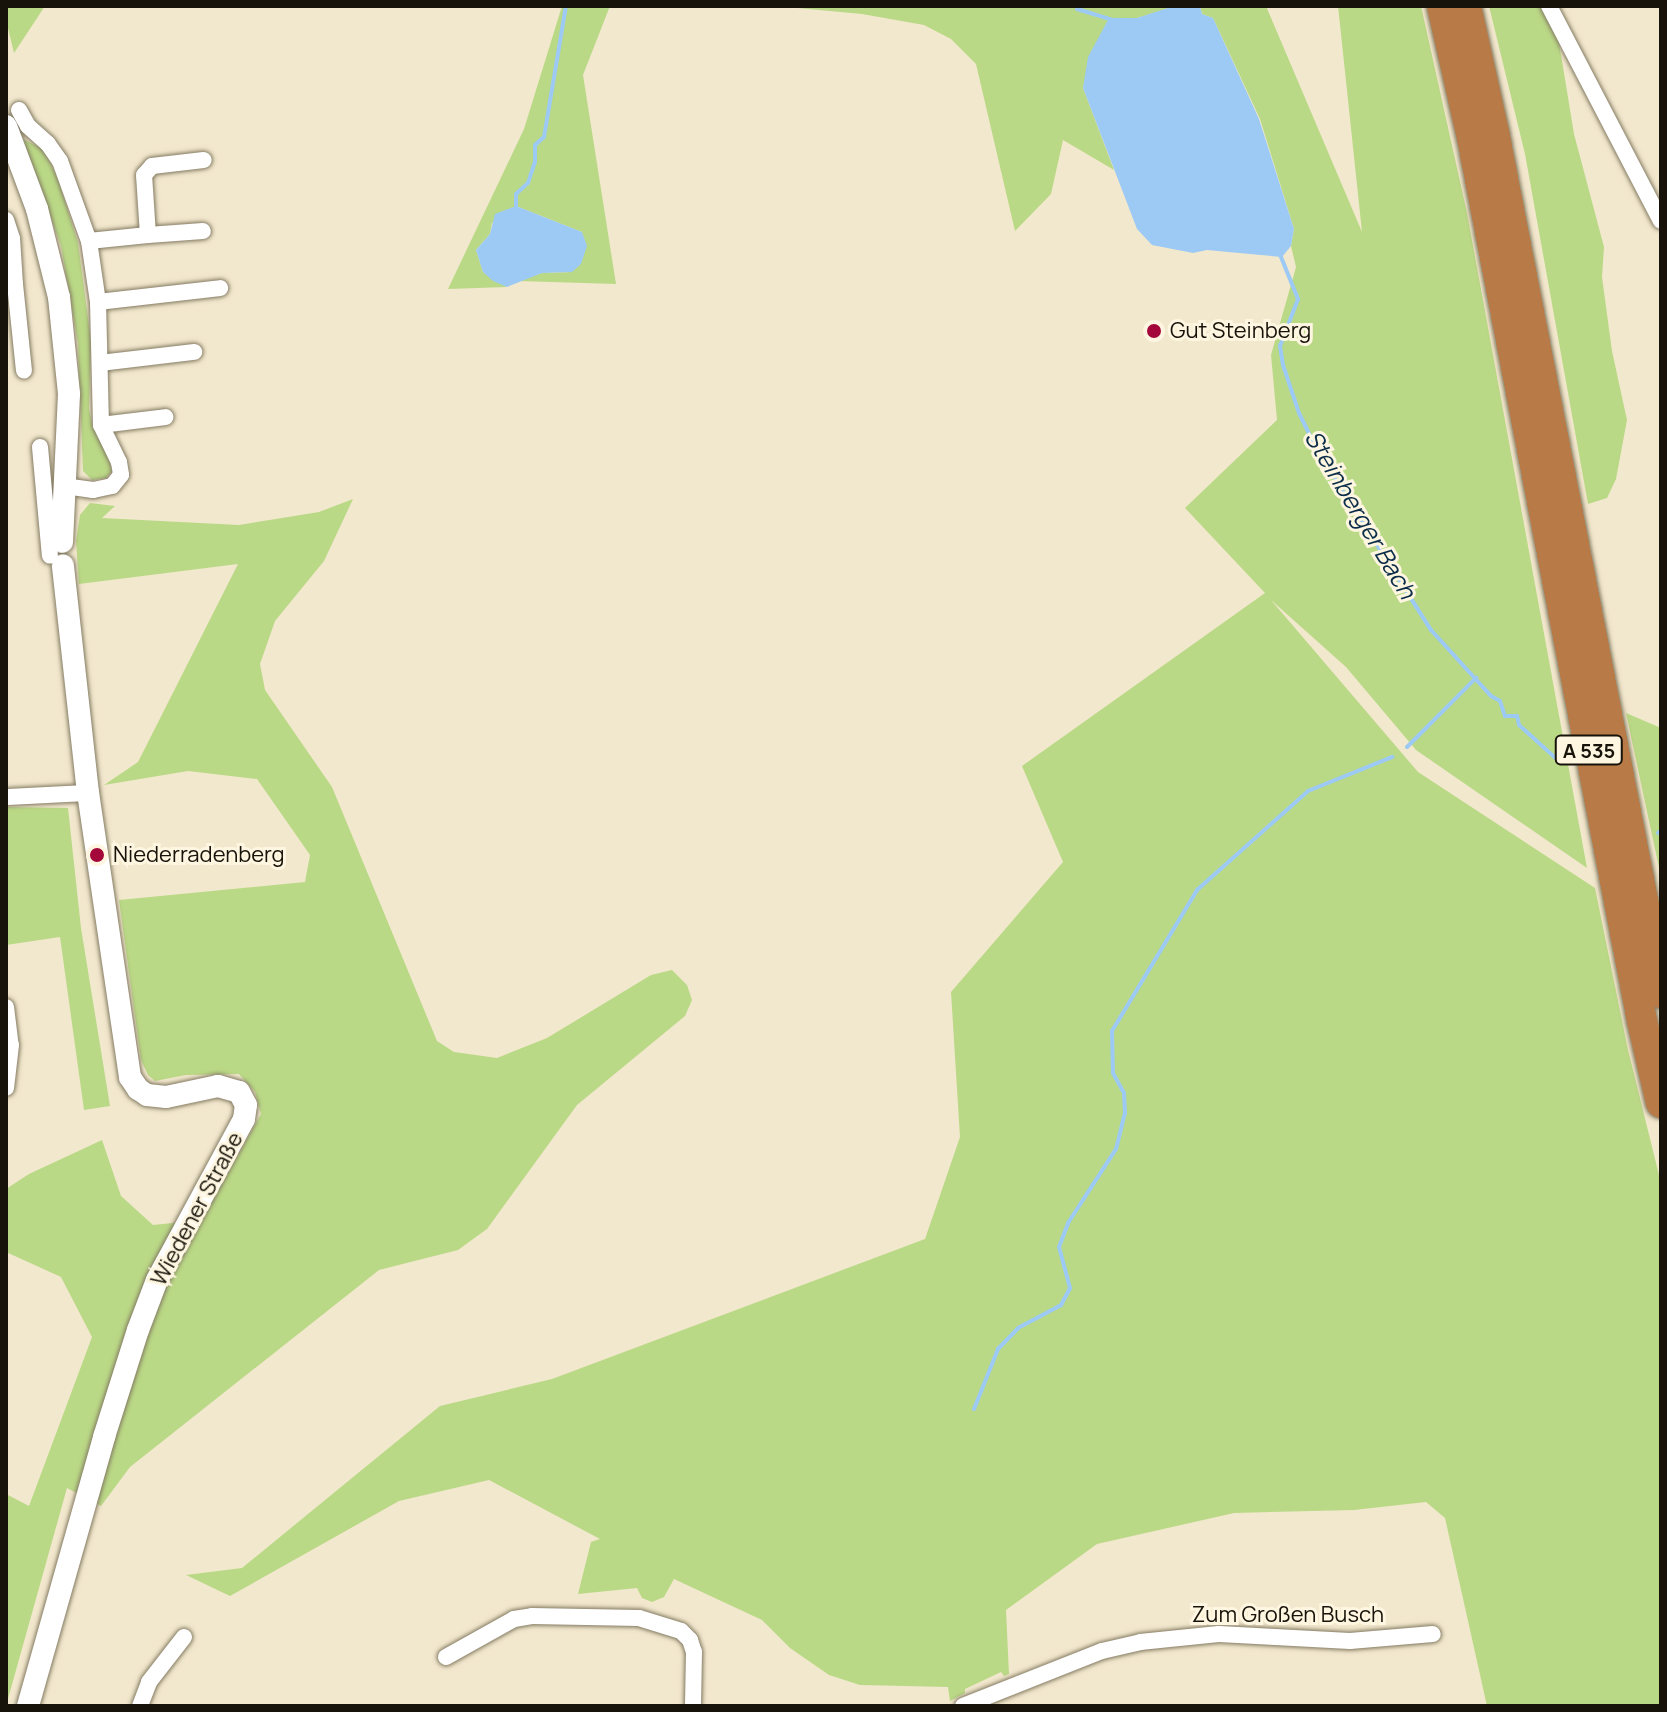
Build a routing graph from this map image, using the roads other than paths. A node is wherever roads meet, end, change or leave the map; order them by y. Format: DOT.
graph roads {
  1 [pos="1442,6"];
  2 [pos="1466,6"];
  3 [pos="1549,6"];
  4 [pos="12,118"];
  5 [pos="204,160"];
  6 [pos="6,220"];
  7 [pos="1661,221"];
  8 [pos="203,231"];
  9 [pos="148,235"];
  10 [pos="89,241"];
  11 [pos="11,286"];
  12 [pos="220,288"];
  13 [pos="98,302"];
  14 [pos="194,352"];
  15 [pos="100,363"];
  16 [pos="24,371"];
  17 [pos="166,417"];
  18 [pos="101,425"];
  19 [pos="40,447"];
  20 [pos="1548,477"];
  21 [pos="63,486"];
  22 [pos="55,550"];
  23 [pos="88,793"];
  24 [pos="6,797"];
  25 [pos="1661,993"];
  26 [pos="6,1007"];
  27 [pos="6,1088"];
  28 [pos="1661,1103"];
  29 [pos="1433,1634"];
  30 [pos="184,1637"];
  31 [pos="446,1657"];
  32 [pos="28,1706"];
  33 [pos="140,1706"];
  34 [pos="693,1706"];
  35 [pos="963,1706"];
  1 -- 20 [label="highway, A 535"];
  2 -- 20 [label="highway, A 535"];
  3 -- 7 [label="street"];
  4 -- 10 [label="street, Wiedener Straße"];
  4 -- 21 [label="main road, Wiedener Straße"];
  5 -- 9 [label="street"];
  6 -- 11 [label="street"];
  8 -- 9 [label="street"];
  9 -- 10 [label="street"];
  10 -- 13 [label="street, Wiedener Straße"];
  11 -- 16 [label="street"];
  12 -- 13 [label="street"];
  13 -- 15 [label="street, Wiedener Straße"];
  14 -- 15 [label="street"];
  15 -- 18 [label="street, Wiedener Straße"];
  17 -- 18 [label="street"];
  18 -- 21 [label="street, Wiedener Straße"];
  19 -- 22 [label="street"];
  20 -- 25 [label="highway, A 535"];
  20 -- 28 [label="highway, A 535"];
  21 -- 22 [label="main road, Wiedener Straße"];
  22 -- 23 [label="main road, Wiedener Straße"];
  23 -- 24 [label="street"];
  23 -- 32 [label="main road, Wiedener Straße"];
  26 -- 27 [label="street"];
  29 -- 35 [label="street, Zum Großen Busch"];
  30 -- 33 [label="street"];
  31 -- 34 [label="street"];
}
